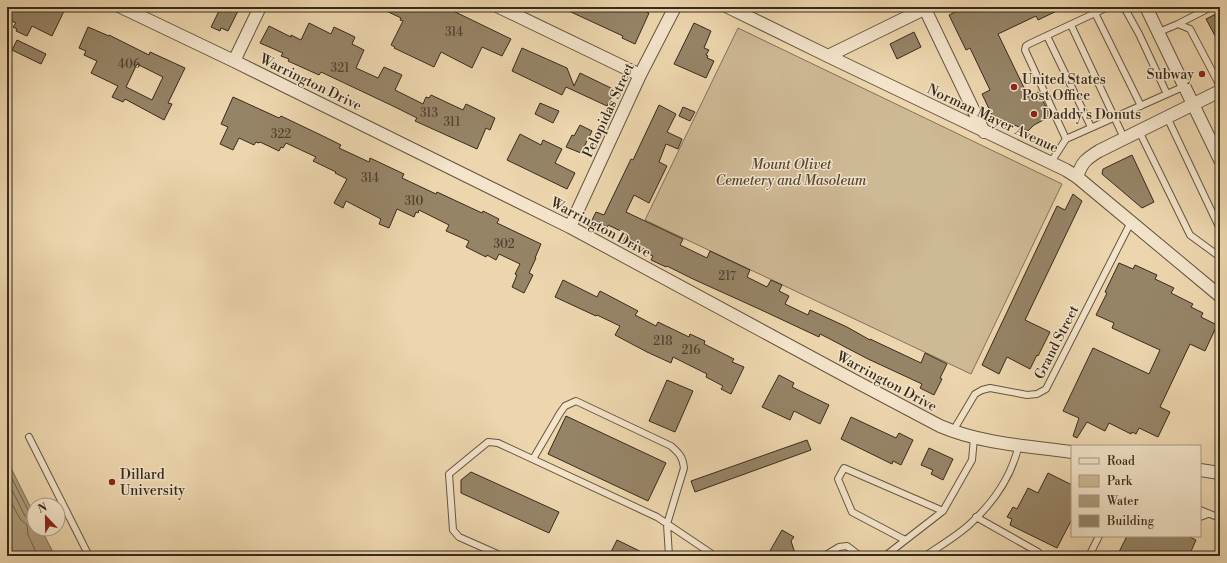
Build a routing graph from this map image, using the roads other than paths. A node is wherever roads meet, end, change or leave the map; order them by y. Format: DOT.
graph roads {
  1 [pos="121,7"];
  2 [pos="260,7"];
  3 [pos="499,7"];
  4 [pos="675,7"];
  5 [pos="729,7"];
  6 [pos="1108,7"];
  7 [pos="1124,7"];
  8 [pos="1146,7"];
  9 [pos="1211,7"];
  10 [pos="926,8"];
  11 [pos="1095,13"];
  12 [pos="1178,24"];
  13 [pos="1070,25"];
  14 [pos="1159,32"];
  15 [pos="1047,36"];
  16 [pos="828,56"];
  17 [pos="234,61"];
  18 [pos="640,75"];
  19 [pos="1185,86"];
  20 [pos="1220,86"];
  21 [pos="1220,91"];
  22 [pos="1167,94"];
  23 [pos="1193,104"];
  24 [pos="1141,106"];
  25 [pos="1114,117"];
  26 [pos="1166,117"];
  27 [pos="1092,127"];
  28 [pos="1139,131"];
  29 [pos="984,132"];
  30 [pos="1124,138"];
  31 [pos="1066,139"];
  32 [pos="1220,160"];
  33 [pos="1051,162"];
  34 [pos="1077,177"];
  35 [pos="1131,222"];
  36 [pos="570,226"];
  37 [pos="1220,229"];
  38 [pos="1220,257"];
  39 [pos="1220,296"];
  40 [pos="953,431"];
  41 [pos="29,437"];
  42 [pos="974,438"];
  43 [pos="1019,444"];
  44 [pos="1071,452"];
  45 [pos="533,459"];
  46 [pos="1201,470"];
  47 [pos="1220,473"];
  48 [pos="1201,510"];
  49 [pos="943,511"];
  50 [pos="1208,514"];
  51 [pos="976,517"];
  52 [pos="1201,517"];
  53 [pos="1220,518"];
  54 [pos="667,524"];
  55 [pos="1098,537"];
  56 [pos="905,540"];
  57 [pos="1038,552"];
  58 [pos="89,556"];
  59 [pos="502,556"];
  60 [pos="669,556"];
  61 [pos="715,556"];
  62 [pos="824,556"];
  63 [pos="860,556"];
  64 [pos="885,556"];
  65 [pos="925,556"];
  66 [pos="1089,556"];
  1 -- 17 [label="street, Warrington Drive"];
  2 -- 17 [label="street"];
  3 -- 18 [label="street"];
  4 -- 18 [label="street, Pelopidas Street"];
  5 -- 16 [label="street, Norman Mayer Avenue"];
  6 -- 11 [label="lane"];
  7 -- 22 [label="lane"];
  8 -- 14 [label="street"];
  9 -- 12 [label="lane"];
  10 -- 16 [label="street"];
  10 -- 29 [label="street"];
  11 -- 13 [label="lane"];
  11 -- 24 [label="lane"];
  12 -- 14 [label="lane"];
  12 -- 20 [label="lane"];
  13 -- 15 [label="lane"];
  13 -- 25 [label="lane"];
  14 -- 19 [label="street"];
  15 -- 27 [label="lane"];
  15 -- 31 [label="lane"];
  16 -- 29 [label="street, Norman Mayer Avenue"];
  17 -- 36 [label="street, Warrington Drive"];
  18 -- 36 [label="street, Pelopidas Street"];
  19 -- 22 [label="lane"];
  19 -- 23 [label="street"];
  21 -- 23 [label="street"];
  22 -- 24 [label="lane"];
  23 -- 26 [label="street"];
  23 -- 32 [label="street"];
  24 -- 25 [label="lane"];
  25 -- 27 [label="lane"];
  25 -- 30 [label="lane"];
  26 -- 28 [label="street"];
  26 -- 37 [label="lane"];
  27 -- 31 [label="lane"];
  28 -- 30 [label="street"];
  28 -- 38 [label="lane"];
  29 -- 33 [label="street, Norman Mayer Avenue"];
  30 -- 34 [label="street"];
  31 -- 33 [label="lane"];
  33 -- 34 [label="street, Norman Mayer Avenue"];
  34 -- 35 [label="street, Norman Mayer Avenue"];
  35 -- 39 [label="street, Norman Mayer Avenue"];
  35 -- 40 [label="lane, Grand Street"];
  36 -- 40 [label="street, Warrington Drive"];
  40 -- 42 [label="street, Warrington Drive"];
  41 -- 58 [label="lane"];
  42 -- 43 [label="street, Warrington Drive"];
  42 -- 49 [label="lane"];
  43 -- 44 [label="street, Warrington Drive"];
  43 -- 51 [label="lane"];
  45 -- 54 [label="lane"];
  45 -- 54 [label="lane"];
  45 -- 59 [label="lane"];
  46 -- 47 [label="street"];
  48 -- 50 [label="lane"];
  49 -- 56 [label="lane"];
  49 -- 56 [label="lane"];
  50 -- 52 [label="lane"];
  50 -- 53 [label="lane"];
  51 -- 57 [label="lane"];
  51 -- 65 [label="lane"];
  54 -- 60 [label="lane"];
  54 -- 61 [label="lane"];
  55 -- 66 [label="lane"];
  56 -- 64 [label="lane"];
  62 -- 63 [label="lane"];
}
